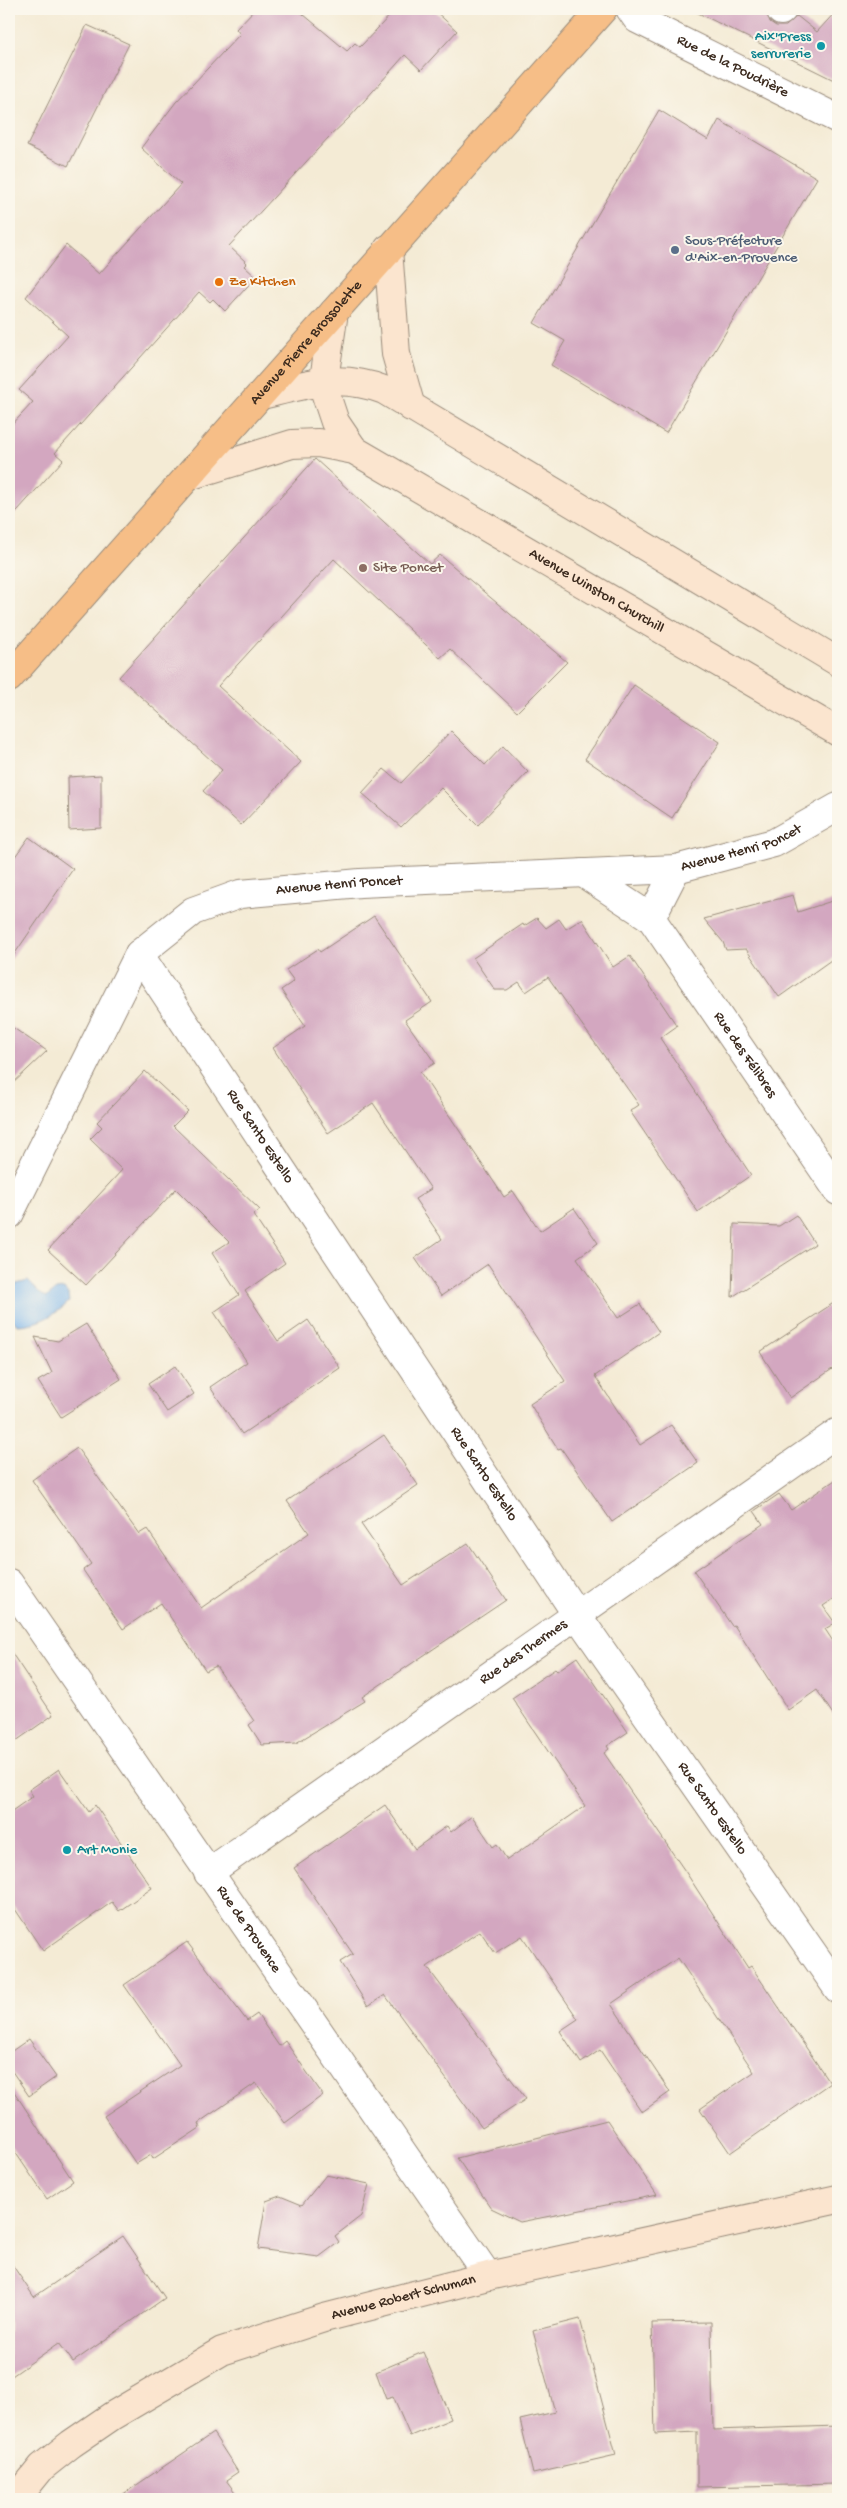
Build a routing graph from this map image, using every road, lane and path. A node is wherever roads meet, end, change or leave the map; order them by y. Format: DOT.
graph roads {
  1 [pos="603,9"];
  2 [pos="630,9"];
  3 [pos="838,119"];
  4 [pos="388,250"];
  5 [pos="334,312"];
  6 [pos="324,381"];
  7 [pos="262,395"];
  8 [pos="411,407"];
  9 [pos="354,450"];
  10 [pos="188,476"];
  11 [pos="838,662"];
  12 [pos="9,678"];
  13 [pos="838,732"];
  14 [pos="838,807"];
  15 [pos="676,869"];
  16 [pos="583,874"];
  17 [pos="651,918"];
  18 [pos="138,954"];
  19 [pos="838,1191"];
  20 [pos="9,1216"];
  21 [pos="838,1432"];
  22 [pos="9,1583"];
  23 [pos="577,1615"];
  24 [pos="208,1872"];
  25 [pos="838,1989"];
  26 [pos="838,2199"];
  27 [pos="488,2276"];
  28 [pos="16,2499"];
  1 -- 4 [label="main road, Avenue Pierre Brossolette"];
  2 -- 3 [label="street, Rue de la Poudrière"];
  4 -- 5 [label="main road, Avenue Pierre Brossolette"];
  4 -- 8 [label="street"];
  5 -- 6 [label="street, Avenue Winston Churchill"];
  5 -- 7 [label="main road, Avenue Pierre Brossolette"];
  6 -- 7 [label="street"];
  6 -- 8 [label="street"];
  6 -- 9 [label="street, Avenue Winston Churchill"];
  7 -- 10 [label="main road, Avenue Pierre Brossolette"];
  8 -- 11 [label="street"];
  9 -- 10 [label="street, Avenue Winston Churchill"];
  9 -- 13 [label="street, Avenue Winston Churchill"];
  10 -- 12 [label="main road, Avenue Pierre Brossolette"];
  14 -- 15 [label="street, Avenue Henri Poncet"];
  15 -- 16 [label="street, Avenue Henri Poncet"];
  15 -- 17 [label="street"];
  16 -- 17 [label="street, Rue des Félibres"];
  16 -- 18 [label="street, Avenue Henri Poncet"];
  17 -- 19 [label="street, Rue des Félibres"];
  18 -- 20 [label="street, Avenue Henri Poncet"];
  18 -- 23 [label="street, Rue Santo Estello"];
  21 -- 23 [label="street, Rue des Thermes"];
  22 -- 24 [label="street, Rue de Provence"];
  23 -- 24 [label="street, Rue des Thermes"];
  23 -- 25 [label="street, Rue Santo Estello"];
  24 -- 27 [label="street, Rue de Provence"];
  26 -- 27 [label="street, Avenue Robert Schuman"];
  27 -- 28 [label="street, Avenue Robert Schuman"];
}
